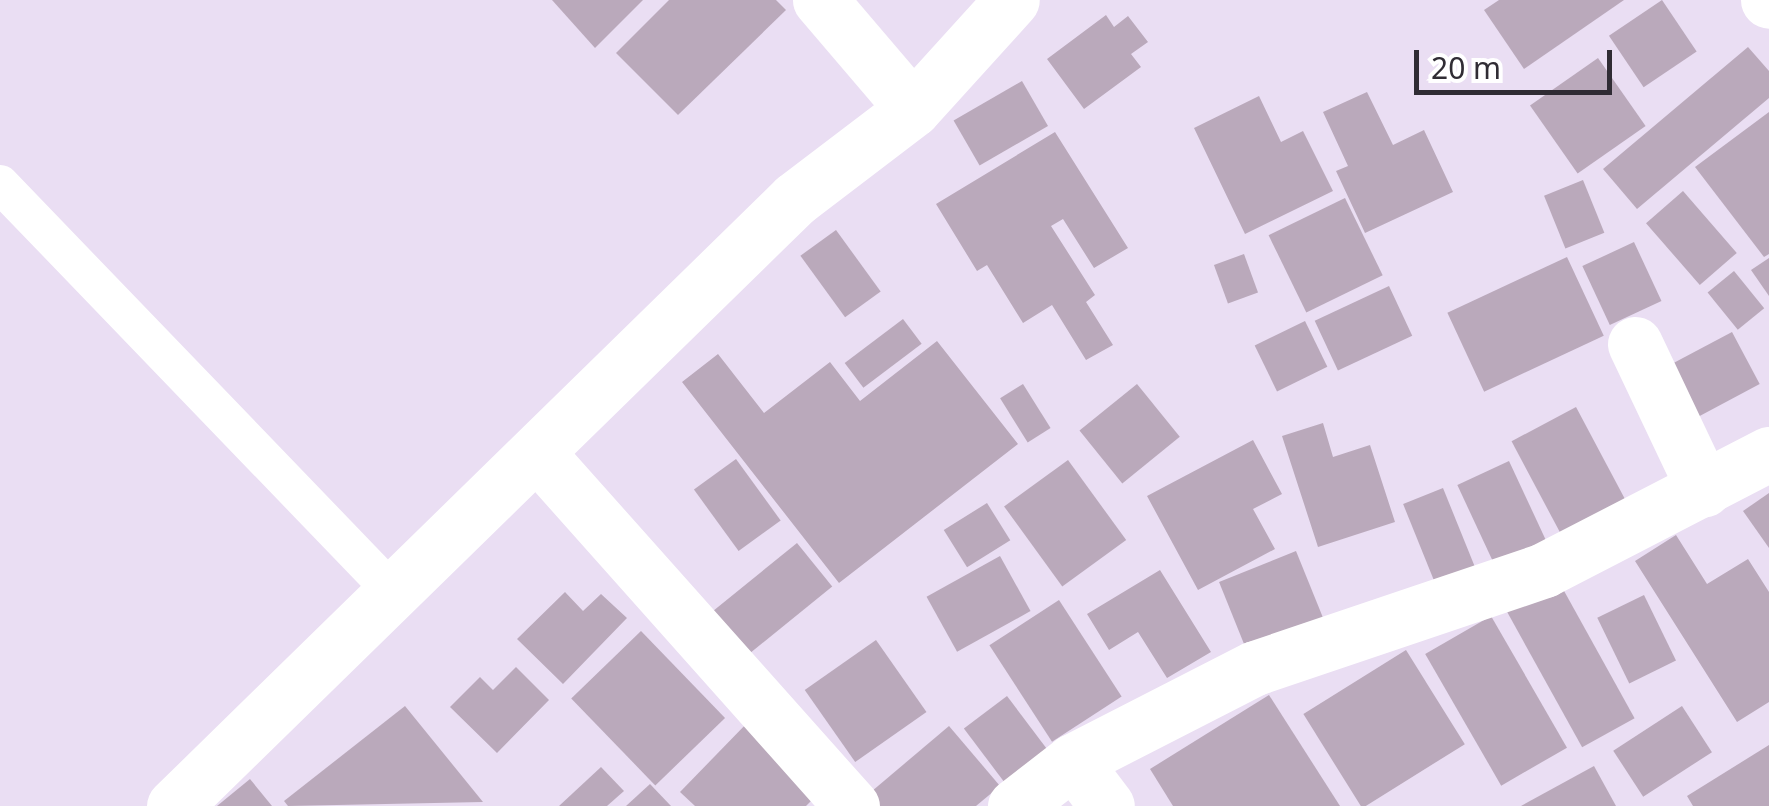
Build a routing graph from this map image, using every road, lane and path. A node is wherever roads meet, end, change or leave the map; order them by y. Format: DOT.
graph roads {
  1 [pos="820,0"];
  2 [pos="1012,0"];
  3 [pos="913,109"];
  4 [pos="0,184"];
  5 [pos="1634,344"];
  6 [pos="538,454"];
  7 [pos="1769,454"];
  8 [pos="1704,489"];
  9 [pos="394,593"];
  10 [pos="1073,761"];
  11 [pos="174,806"];
  12 [pos="852,806"];
  13 [pos="1015,806"];
  14 [pos="1107,806"];
  1 -- 3 [label="street"];
  2 -- 3 [label="street"];
  3 -- 6 [label="street"];
  4 -- 9 [label="lane"];
  5 -- 8 [label="street"];
  6 -- 9 [label="street"];
  6 -- 12 [label="street"];
  7 -- 8 [label="street"];
  8 -- 10 [label="street"];
  9 -- 11 [label="street"];
  10 -- 13 [label="street"];
  10 -- 14 [label="street"];
}
